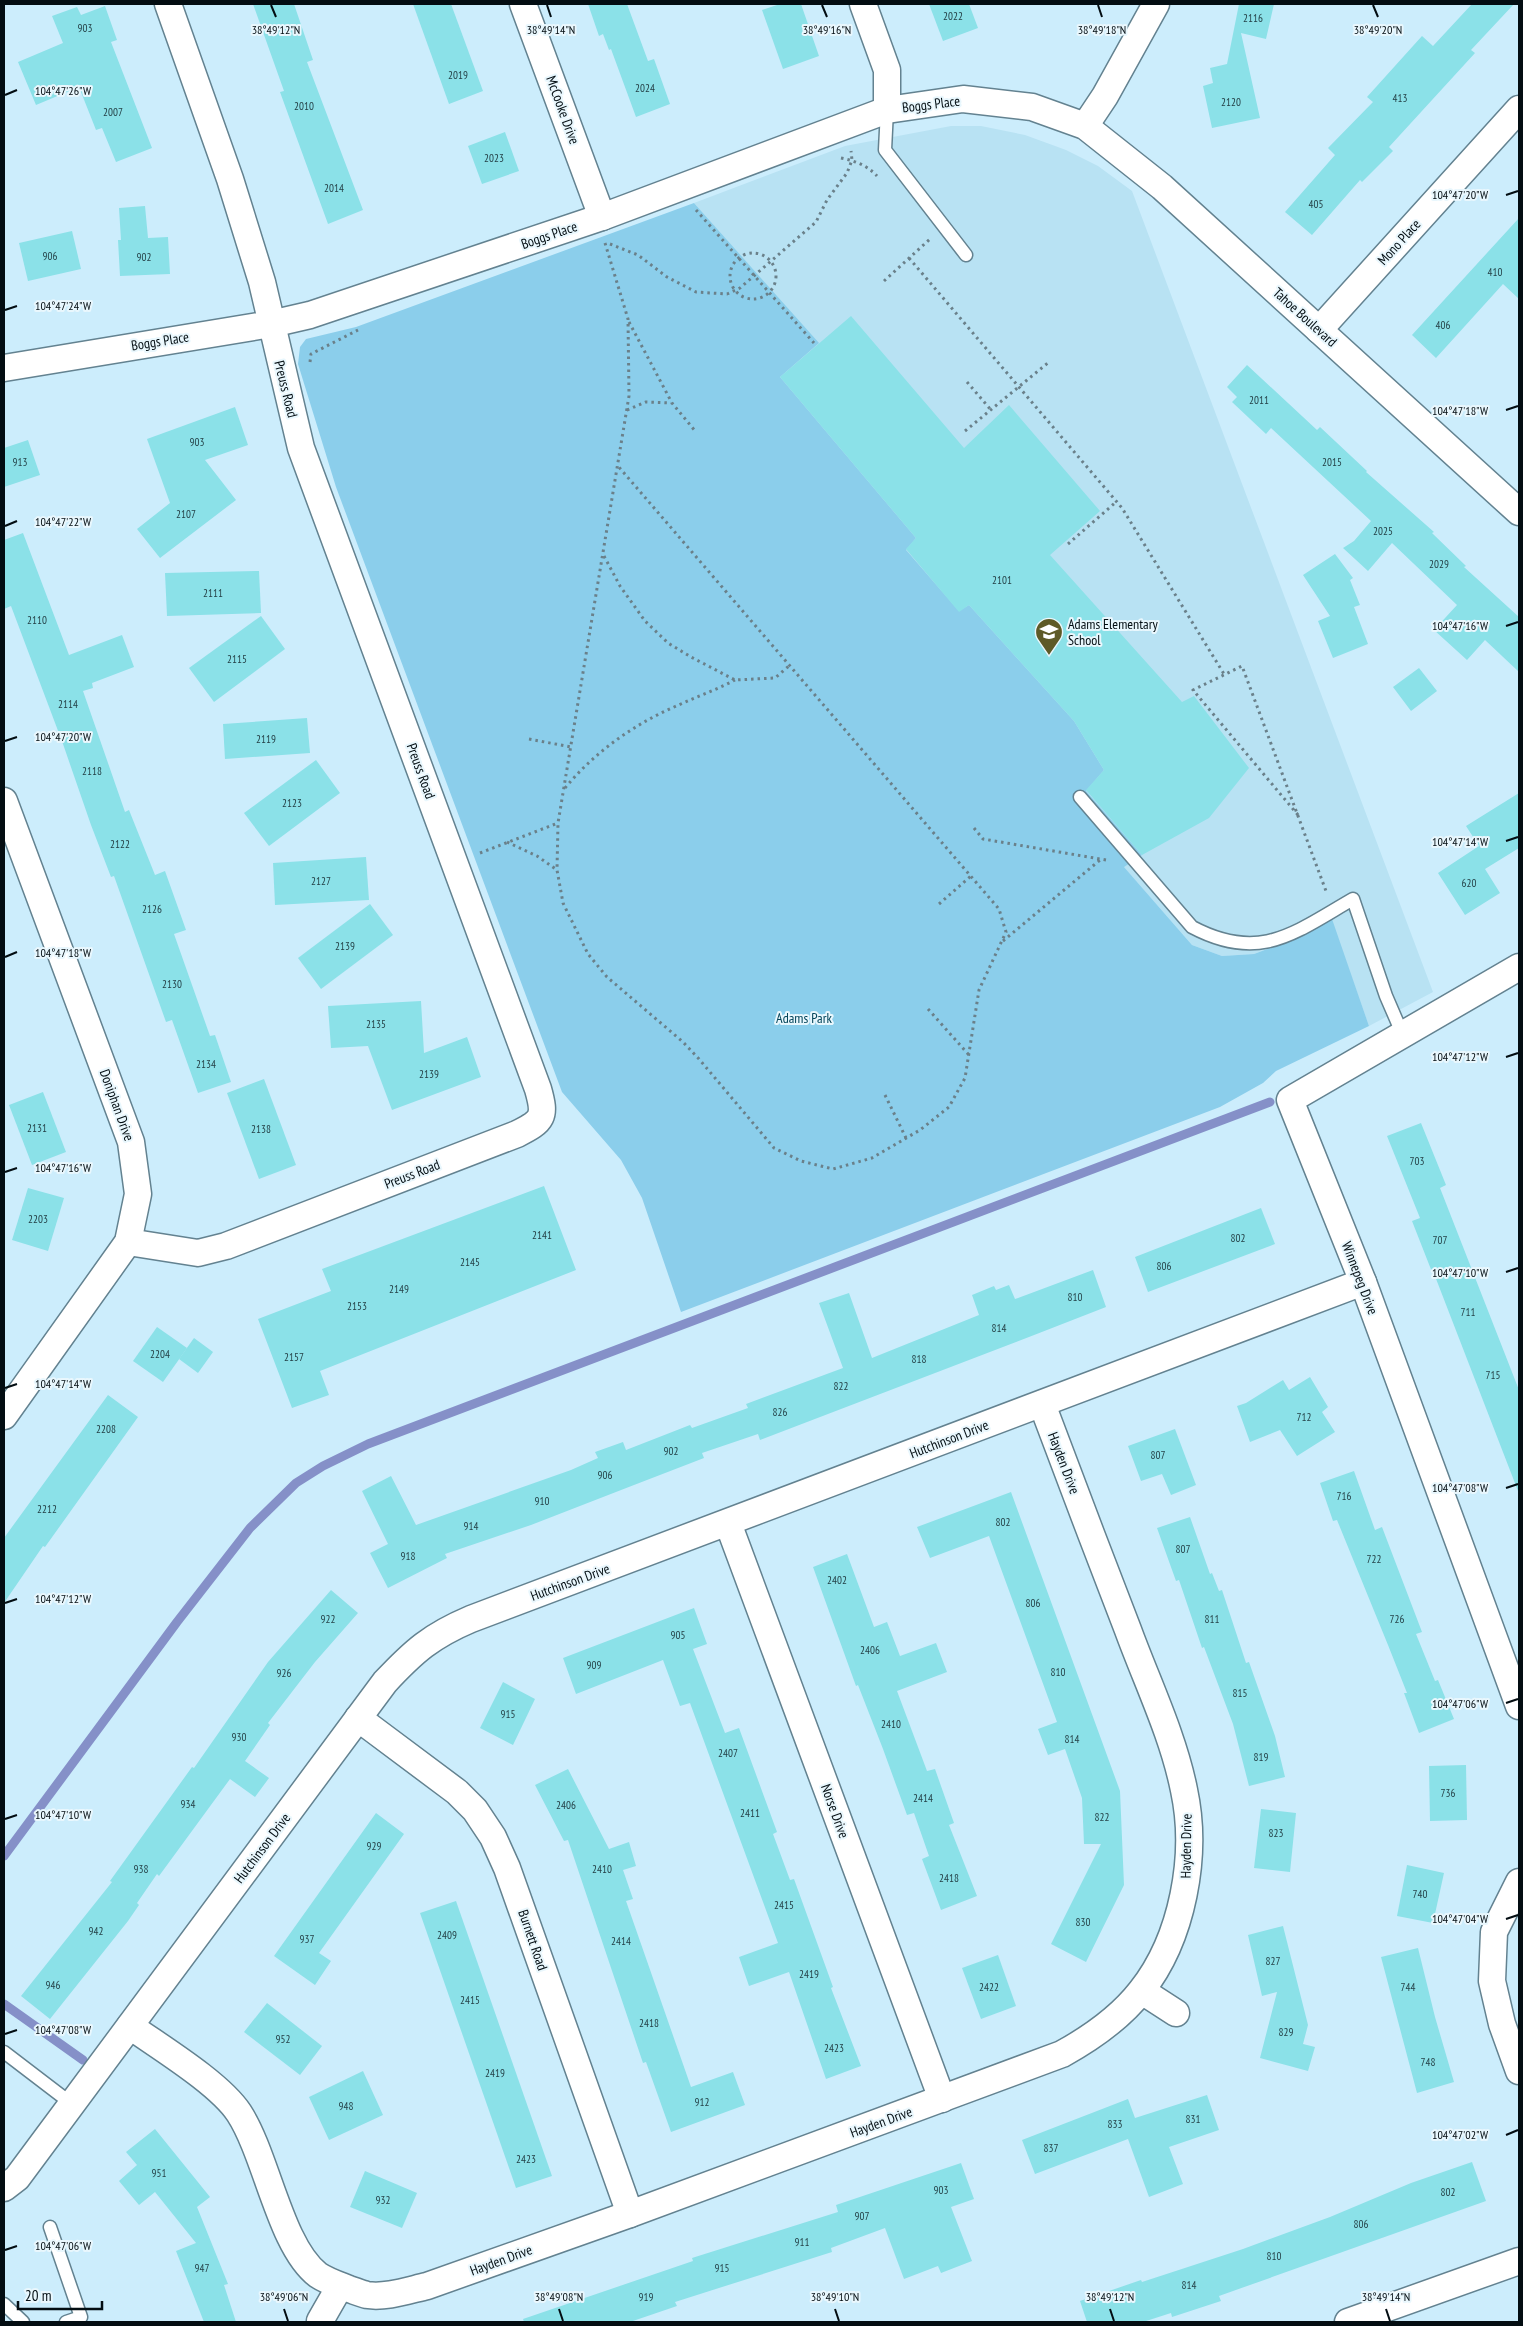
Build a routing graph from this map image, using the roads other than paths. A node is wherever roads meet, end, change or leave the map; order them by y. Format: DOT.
graph roads {
  1 [pos="168,4"];
  2 [pos="523,4"];
  3 [pos="862,4"];
  4 [pos="1156,4"];
  5 [pos="1519,109"];
  6 [pos="887,110"];
  7 [pos="1085,126"];
  8 [pos="608,228"];
  9 [pos="966,255"];
  10 [pos="271,324"];
  11 [pos="1319,330"];
  12 [pos="4,368"];
  13 [pos="1519,512"];
  14 [pos="1080,797"];
  15 [pos="4,801"];
  16 [pos="1519,967"];
  17 [pos="1402,1033"];
  18 [pos="128,1242"];
  19 [pos="1363,1282"];
  20 [pos="1042,1404"];
  21 [pos="4,1416"];
  22 [pos="728,1523"];
  23 [pos="1519,1706"];
  24 [pos="358,1718"];
  25 [pos="1519,1882"];
  26 [pos="1142,1991"];
  27 [pos="1176,2012"];
  28 [pos="130,2026"];
  29 [pos="4,2052"];
  30 [pos="1519,2072"];
  31 [pos="942,2099"];
  32 [pos="72,2104"];
  33 [pos="4,2188"];
  34 [pos="630,2214"];
  35 [pos="50,2227"];
  36 [pos="1519,2261"];
  37 [pos="340,2286"];
  38 [pos="4,2304"];
  39 [pos="320,2321"];
  40 [pos="23,2322"];
  41 [pos="66,2322"];
  42 [pos="1348,2322"];
  1 -- 10 [label="street, Preuss Road"];
  2 -- 8 [label="street, McCooke Drive"];
  3 -- 6 [label="street"];
  4 -- 7 [label="street"];
  5 -- 11 [label="street, Mono Place"];
  6 -- 7 [label="street, Boggs Place"];
  6 -- 8 [label="street, Boggs Place"];
  6 -- 9 [label="lane"];
  7 -- 11 [label="street, Tahoe Boulevard"];
  8 -- 10 [label="street, Boggs Place"];
  10 -- 12 [label="street, Boggs Place"];
  10 -- 18 [label="street, Preuss Road"];
  11 -- 13 [label="street, Tahoe Boulevard"];
  14 -- 17 [label="lane"];
  15 -- 18 [label="street, Doniphan Drive"];
  16 -- 17 [label="street, Winnepeg Drive"];
  17 -- 19 [label="street, Winnepeg Drive"];
  18 -- 21 [label="street, Doniphan Drive"];
  19 -- 20 [label="street, Hutchinson Drive"];
  19 -- 23 [label="street, Winnepeg Drive"];
  20 -- 22 [label="street, Hutchinson Drive"];
  20 -- 26 [label="street, Hayden Drive"];
  22 -- 24 [label="street, Hutchinson Drive"];
  22 -- 31 [label="street, Norse Drive"];
  24 -- 28 [label="street, Hutchinson Drive"];
  24 -- 34 [label="street, Burnett Road"];
  25 -- 30 [label="street"];
  26 -- 27 [label="street"];
  26 -- 31 [label="street, Hayden Drive"];
  28 -- 32 [label="street, Hutchinson Drive"];
  28 -- 37 [label="street, Hayden Drive"];
  29 -- 32 [label="lane"];
  31 -- 34 [label="street, Hayden Drive"];
  32 -- 33 [label="street, Hutchinson Drive"];
  34 -- 37 [label="street, Hayden Drive"];
  35 -- 41 [label="lane"];
  36 -- 42 [label="street"];
  37 -- 39 [label="street"];
  38 -- 40 [label="lane"];
}
